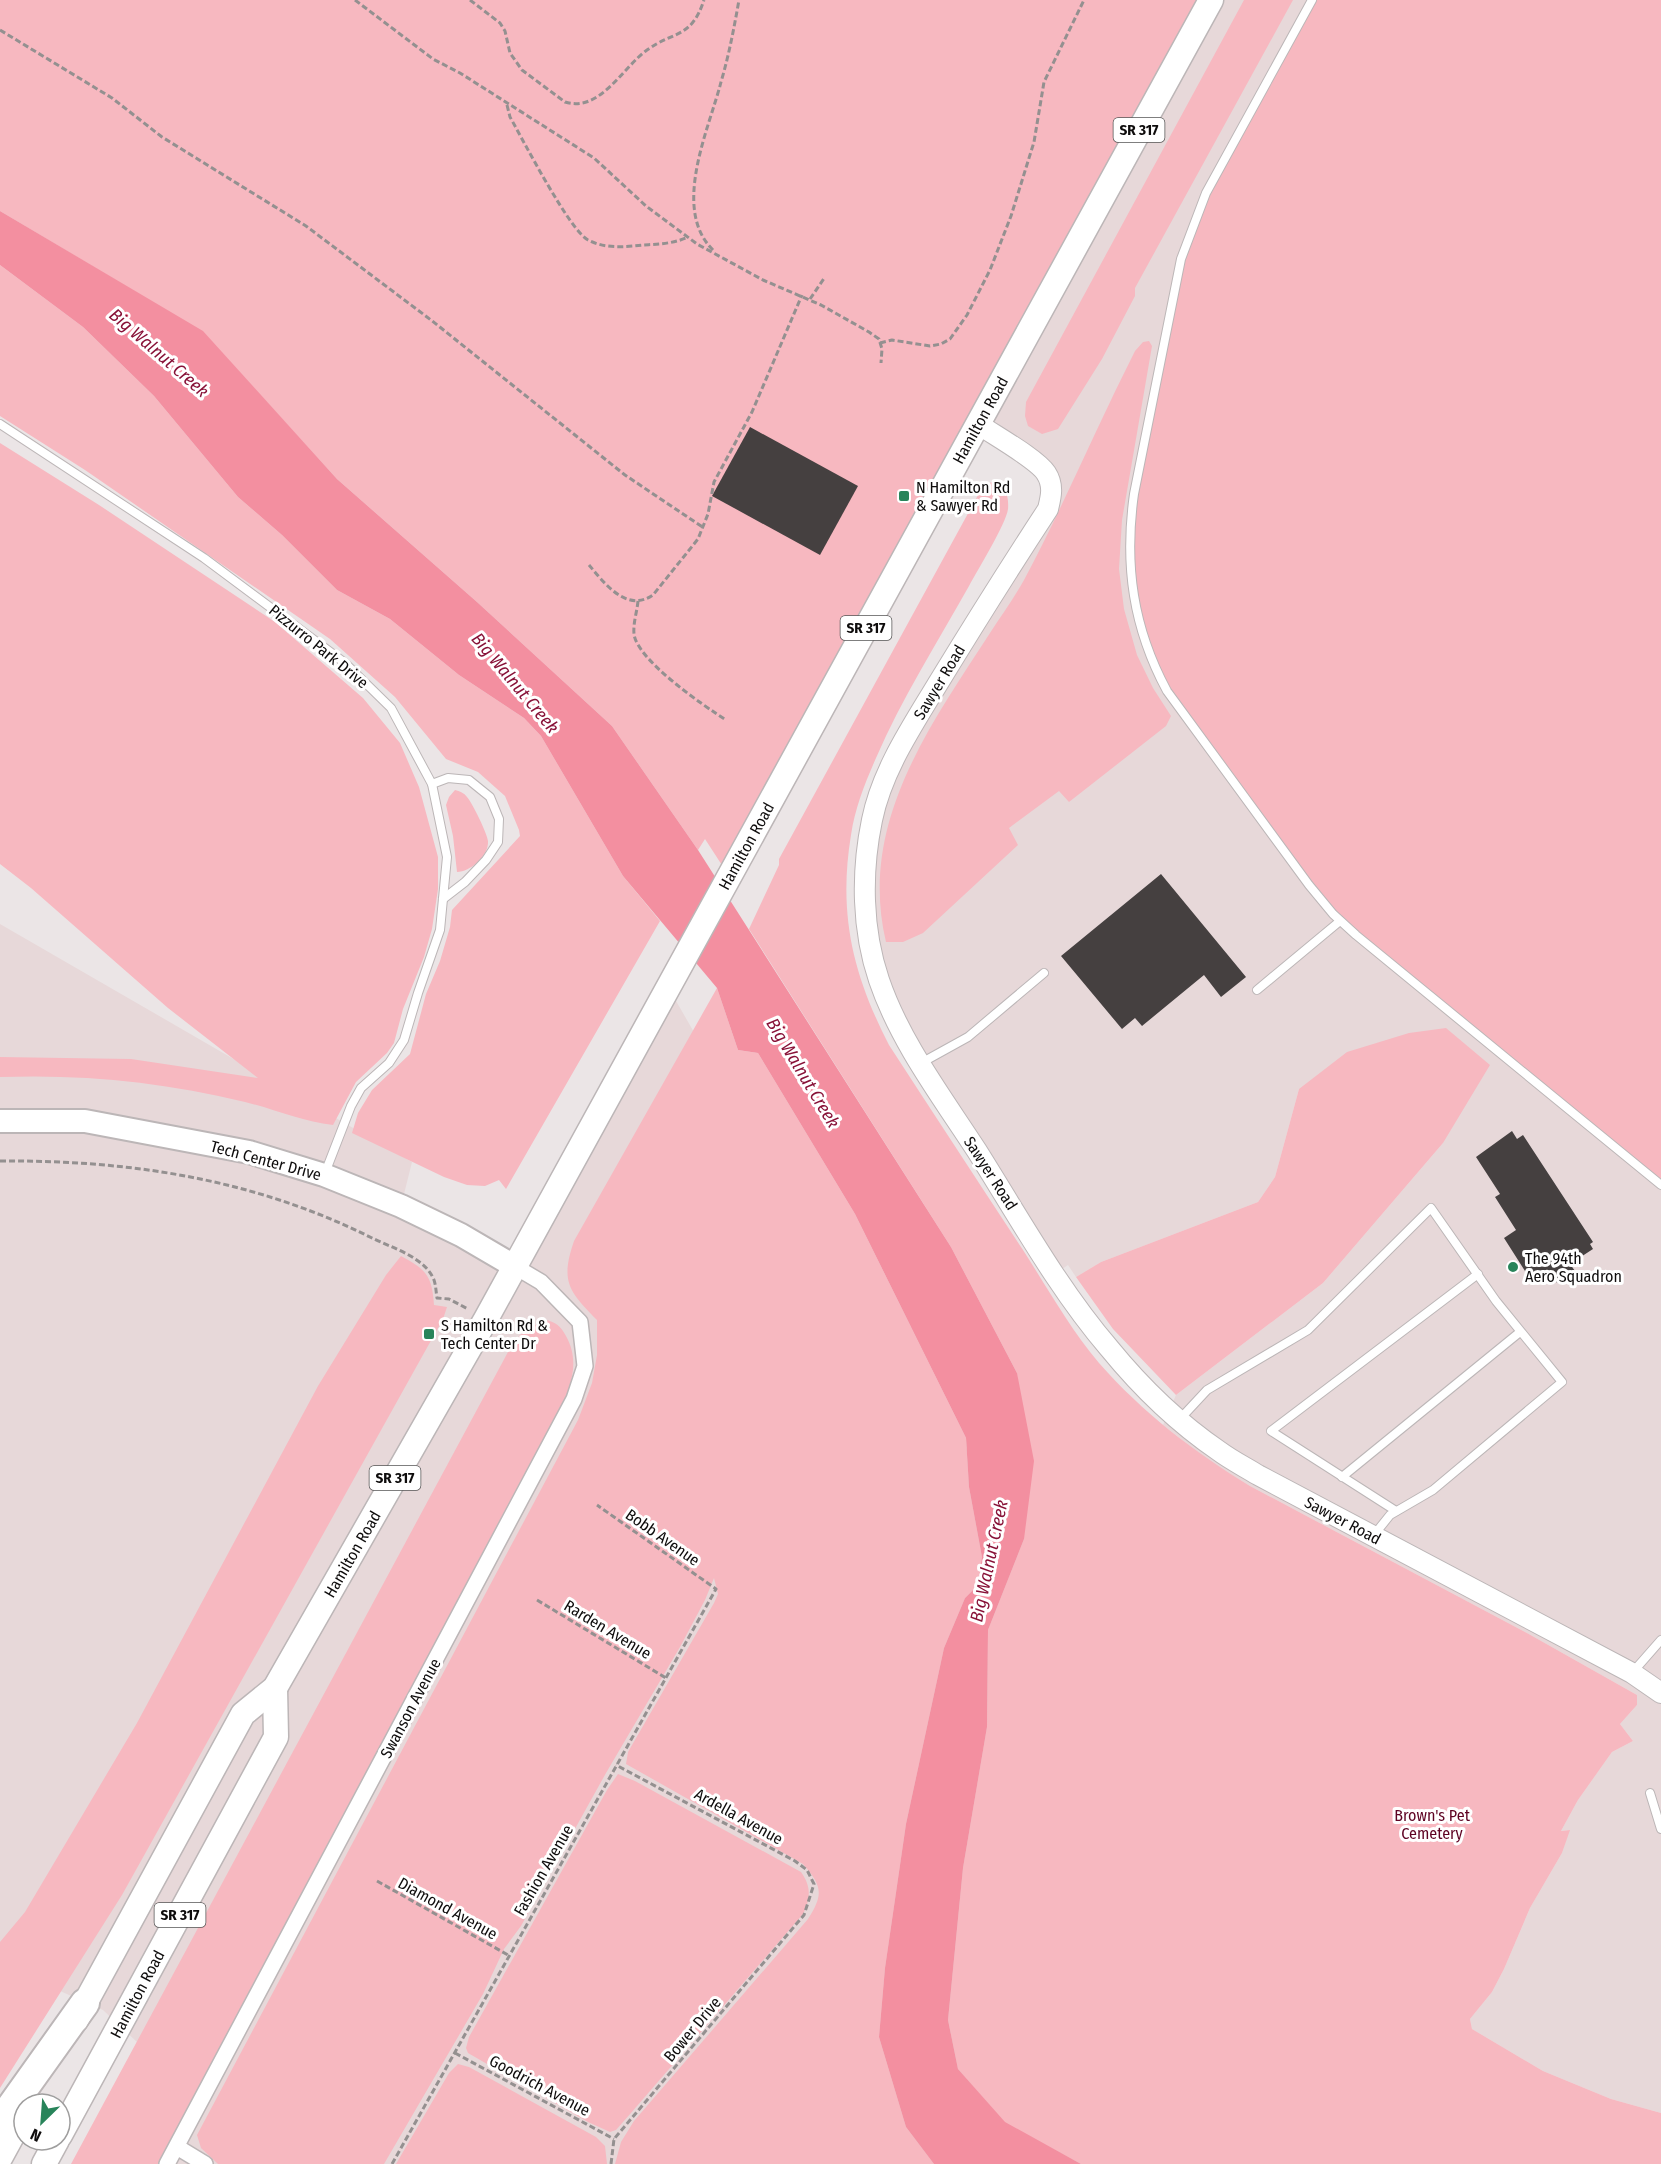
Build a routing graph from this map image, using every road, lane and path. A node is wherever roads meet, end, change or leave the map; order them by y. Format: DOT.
graph roads {
  1 [pos="356,0"];
  2 [pos="471,0"];
  3 [pos="704,0"];
  4 [pos="739,0"];
  5 [pos="1084,0"];
  6 [pos="1210,0"];
  7 [pos="1312,0"];
  8 [pos="0,30"];
  9 [pos="507,105"];
  10 [pos="687,237"];
  11 [pos="717,253"];
  12 [pos="825,277"];
  13 [pos="802,295"];
  14 [pos="810,299"];
  15 [pos="880,344"];
  16 [pos="881,363"];
  17 [pos="0,424"];
  18 [pos="978,424"];
  19 [pos="704,528"];
  20 [pos="589,565"];
  21 [pos="639,601"];
  22 [pos="726,720"];
  23 [pos="432,784"];
  24 [pos="443,899"];
  25 [pos="1340,921"];
  26 [pos="1044,973"];
  27 [pos="1257,990"];
  28 [pos="921,1063"];
  29 [pos="2,1125"];
  30 [pos="0,1161"];
  31 [pos="324,1175"];
  32 [pos="1661,1185"];
  33 [pos="514,1266"];
  34 [pos="1478,1275"];
  35 [pos="486,1318"];
  36 [pos="1520,1332"];
  37 [pos="1180,1419"];
  38 [pos="1342,1477"];
  39 [pos="597,1505"];
  40 [pos="1396,1511"];
  41 [pos="1373,1536"];
  42 [pos="716,1589"];
  43 [pos="537,1600"];
  44 [pos="1661,1640"];
  45 [pos="1632,1673"];
  46 [pos="666,1678"];
  47 [pos="275,1689"];
  48 [pos="1661,1693"];
  49 [pos="616,1765"];
  50 [pos="1650,1793"];
  51 [pos="1661,1829"];
  52 [pos="377,1881"];
  53 [pos="804,1915"];
  54 [pos="508,1955"];
  55 [pos="85,2004"];
  56 [pos="455,2053"];
  57 [pos="37,2092"];
  58 [pos="72,2113"];
  59 [pos="0,2122"];
  60 [pos="12,2136"];
  61 [pos="614,2139"];
  62 [pos="177,2147"];
  63 [pos="0,2157"];
  64 [pos="167,2164"];
  65 [pos="205,2164"];
  66 [pos="392,2164"];
  67 [pos="611,2164"];
  1 -- 9 [label="path"];
  2 -- 3 [label="path"];
  4 -- 11 [label="path"];
  5 -- 15 [label="path"];
  6 -- 18 [label="main road, Hamilton Road / SR 317"];
  7 -- 25 [label="lane"];
  8 -- 19 [label="path"];
  9 -- 10 [label="path"];
  9 -- 10 [label="path"];
  10 -- 11 [label="path"];
  11 -- 13 [label="path"];
  12 -- 14 [label="path"];
  13 -- 14 [label="path"];
  13 -- 19 [label="path"];
  14 -- 15 [label="path"];
  15 -- 16 [label="path"];
  17 -- 23 [label="lane, Pizzurro Park Drive"];
  18 -- 28 [label="street, Sawyer Road"];
  18 -- 33 [label="main road, Hamilton Road / SR 317"];
  19 -- 21 [label="path"];
  20 -- 21 [label="path"];
  21 -- 22 [label="path"];
  23 -- 24 [label="lane, Pizzurro Park Drive"];
  23 -- 24 [label="lane"];
  24 -- 31 [label="lane, Pizzurro Park Drive"];
  25 -- 27 [label="lane"];
  25 -- 32 [label="lane"];
  26 -- 28 [label="lane"];
  28 -- 37 [label="street, Sawyer Road"];
  29 -- 31 [label="main road, Tech Center Drive"];
  30 -- 35 [label="path"];
  31 -- 33 [label="main road, Tech Center Drive"];
  33 -- 35 [label="main road, Hamilton Road / SR 317"];
  33 -- 62 [label="street, Swanson Avenue"];
  34 -- 36 [label="lane"];
  34 -- 37 [label="lane"];
  34 -- 38 [label="lane"];
  35 -- 47 [label="main road, Hamilton Road / SR 317"];
  36 -- 38 [label="lane"];
  36 -- 40 [label="lane"];
  37 -- 41 [label="street, Sawyer Road"];
  38 -- 40 [label="lane"];
  39 -- 42 [label="path, Bobb Avenue"];
  40 -- 41 [label="lane"];
  41 -- 45 [label="street, Sawyer Road"];
  42 -- 46 [label="path, Fashion Avenue"];
  43 -- 46 [label="path, Rarden Avenue"];
  44 -- 45 [label="lane"];
  45 -- 48 [label="street, Sawyer Road"];
  46 -- 49 [label="path, Fashion Avenue"];
  47 -- 55 [label="main road, Hamilton Road / SR 317"];
  47 -- 58 [label="main road, Hamilton Road / SR 317"];
  49 -- 53 [label="path, Ardella Avenue"];
  49 -- 54 [label="path, Fashion Avenue"];
  50 -- 51 [label="lane"];
  52 -- 54 [label="path, Diamond Avenue"];
  53 -- 61 [label="path, Bower Drive"];
  54 -- 56 [label="path, Fashion Avenue"];
  55 -- 57 [label="main road, Hamilton Road / SR 317"];
  55 -- 59 [label="highway"];
  56 -- 61 [label="path, Goodrich Avenue"];
  56 -- 66 [label="path, Fashion Avenue"];
  60 -- 63 [label="main road"];
  61 -- 67 [label="path"];
  62 -- 64 [label="street, Swanson Avenue"];
  62 -- 65 [label="street"];
}
